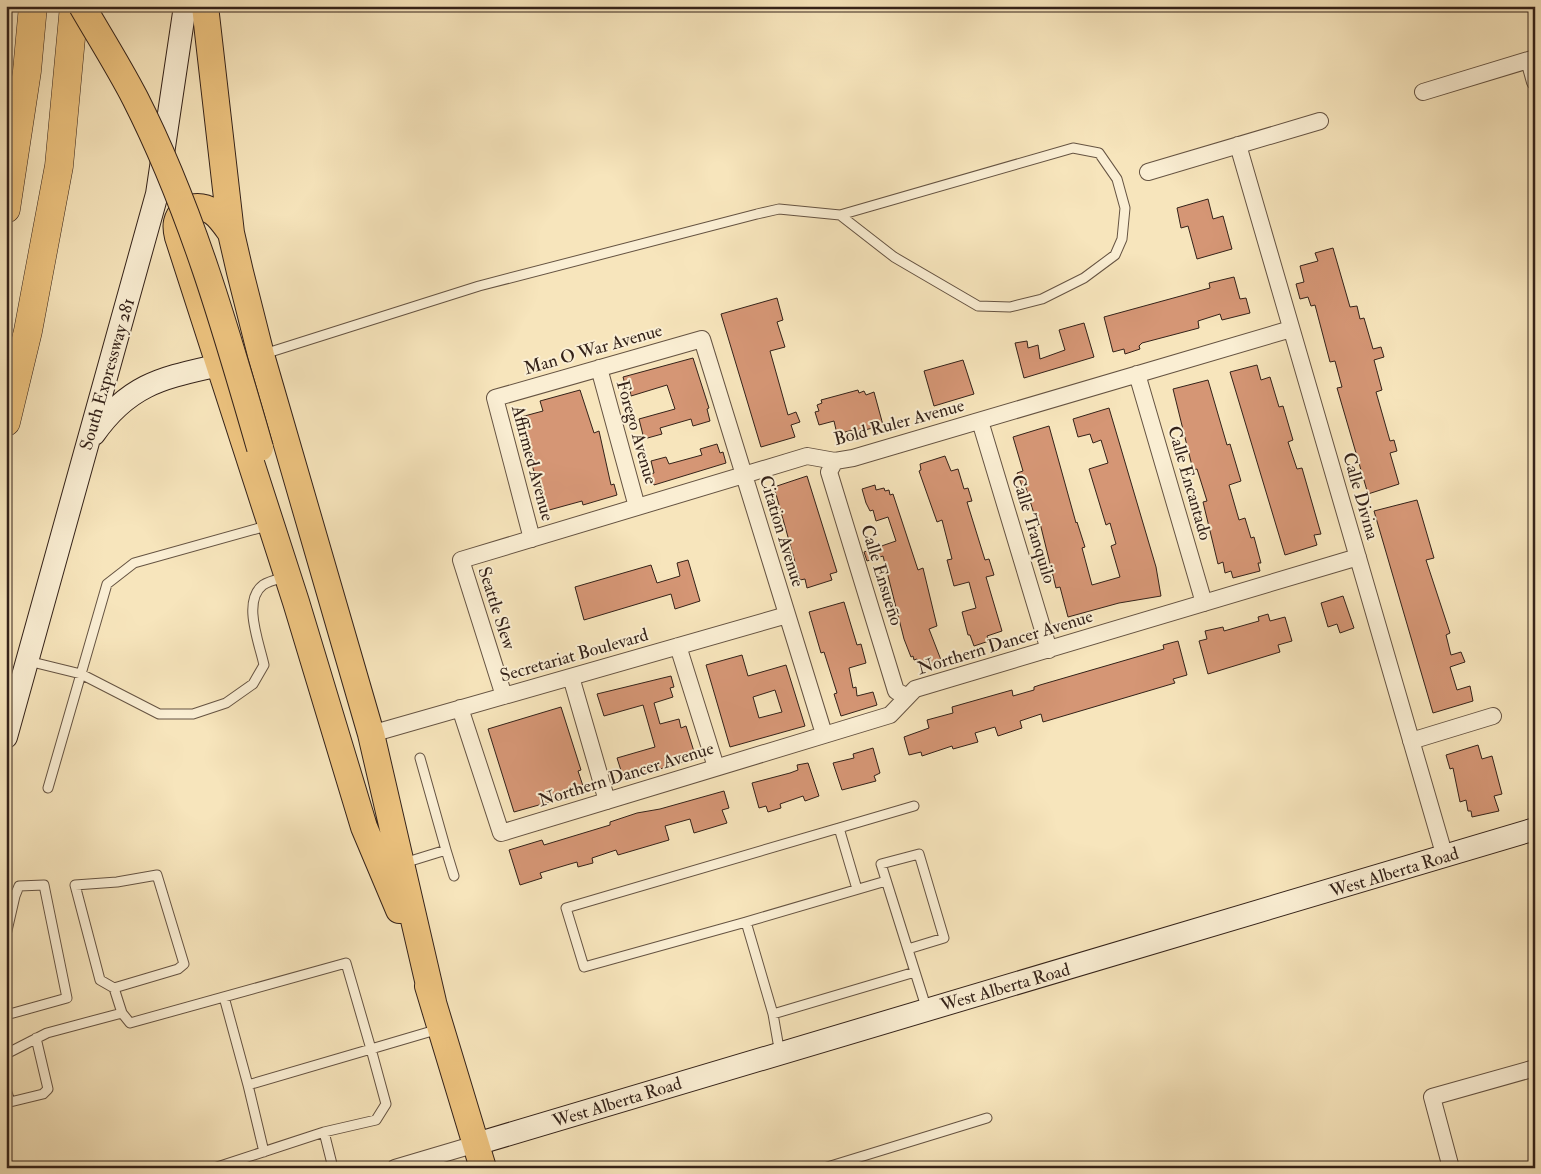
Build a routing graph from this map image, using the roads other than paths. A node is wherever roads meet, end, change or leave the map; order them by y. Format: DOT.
graph roads {
  1 [pos="33,6"];
  2 [pos="74,6"];
  3 [pos="82,6"];
  4 [pos="185,6"];
  5 [pos="205,6"];
  6 [pos="1532,59"];
  7 [pos="1535,82"];
  8 [pos="1423,92"];
  9 [pos="1320,120"];
  10 [pos="1238,145"];
  11 [pos="1148,172"];
  12 [pos="6,209"];
  13 [pos="840,215"];
  14 [pos="231,233"];
  15 [pos="1291,329"];
  16 [pos="702,339"];
  17 [pos="261,355"];
  18 [pos="218,366"];
  19 [pos="599,368"];
  20 [pos="1137,374"];
  21 [pos="495,398"];
  22 [pos="980,421"];
  23 [pos="6,422"];
  24 [pos="88,443"];
  25 [pos="835,461"];
  26 [pos="744,475"];
  27 [pos="637,507"];
  28 [pos="271,524"];
  29 [pos="532,539"];
  30 [pos="1358,557"];
  31 [pos="461,560"];
  32 [pos="288,576"];
  33 [pos="1204,603"];
  34 [pos="787,614"];
  35 [pos="678,646"];
  36 [pos="1049,650"];
  37 [pos="28,660"];
  38 [pos="81,674"];
  39 [pos="571,677"];
  40 [pos="504,696"];
  41 [pos="906,696"];
  42 [pos="460,708"];
  43 [pos="1493,716"];
  44 [pos="371,734"];
  45 [pos="824,734"];
  46 [pos="6,737"];
  47 [pos="1411,741"];
  48 [pos="420,758"];
  49 [pos="716,767"];
  50 [pos="48,788"];
  51 [pos="608,801"];
  52 [pos="914,806"];
  53 [pos="839,828"];
  54 [pos="1535,829"];
  55 [pos="446,850"];
  56 [pos="1445,857"];
  57 [pos="401,864"];
  58 [pos="454,876"];
  59 [pos="886,881"];
  60 [pos="857,890"];
  61 [pos="10,895"];
  62 [pos="746,922"];
  63 [pos="408,932"];
  64 [pos="6,935"];
  65 [pos="908,949"];
  66 [pos="915,972"];
  67 [pos="114,988"];
  68 [pos="224,997"];
  69 [pos="433,1002"];
  70 [pos="927,1010"];
  71 [pos="122,1013"];
  72 [pos="773,1014"];
  73 [pos="6,1015"];
  74 [pos="441,1028"];
  75 [pos="36,1038"];
  76 [pos="371,1050"];
  77 [pos="6,1054"];
  78 [pos="780,1054"];
  79 [pos="1535,1068"];
  80 [pos="248,1085"];
  81 [pos="6,1090"];
  82 [pos="8,1102"];
  83 [pos="987,1118"];
  84 [pos="324,1132"];
  85 [pos="264,1152"];
  86 [pos="479,1156"];
  87 [pos="214,1168"];
  88 [pos="333,1168"];
  89 [pos="395,1168"];
  90 [pos="824,1168"];
  91 [pos="1451,1168"];
  1 -- 12 [label="highway"];
  2 -- 23 [label="highway"];
  3 -- 63 [label="main road, bridge"];
  4 -- 24 [label="street, South Expressway 281"];
  5 -- 14 [label="main road"];
  6 -- 7 [label="street"];
  6 -- 8 [label="street"];
  9 -- 10 [label="street"];
  10 -- 11 [label="street"];
  10 -- 15 [label="street, Calle Divina"];
  13 -- 13 [label="lane"];
  13 -- 17 [label="lane"];
  14 -- 17 [label="main road"];
  14 -- 18 [label="main road"];
  15 -- 20 [label="street, Bold Ruler Avenue"];
  15 -- 30 [label="street, Calle Divina"];
  16 -- 19 [label="street, Man O War Avenue"];
  16 -- 26 [label="street, Citation Avenue"];
  17 -- 18 [label="street"];
  17 -- 44 [label="main road"];
  18 -- 24 [label="street"];
  18 -- 28 [label="main road"];
  19 -- 21 [label="street, Man O War Avenue"];
  19 -- 27 [label="street, Forego Avenue"];
  20 -- 22 [label="street, Bold Ruler Avenue"];
  20 -- 33 [label="street, Calle Encantado"];
  21 -- 29 [label="street, Affirmed Avenue"];
  22 -- 25 [label="street, Bold Ruler Avenue"];
  22 -- 36 [label="street, Calle Tranquilo"];
  24 -- 37 [label="street, South Expressway 281"];
  25 -- 26 [label="street, Bold Ruler Avenue"];
  25 -- 41 [label="street, Calle Ensueño"];
  26 -- 27 [label="street, Bold Ruler Avenue"];
  26 -- 34 [label="street, Citation Avenue"];
  27 -- 29 [label="street, Bold Ruler Avenue"];
  28 -- 32 [label="main road"];
  28 -- 38 [label="lane"];
  29 -- 31 [label="street, Bold Ruler Avenue"];
  30 -- 33 [label="street, Northern Dancer Avenue"];
  30 -- 47 [label="street, Calle Divina"];
  31 -- 40 [label="street, Seattle Slew"];
  32 -- 38 [label="lane"];
  32 -- 63 [label="main road"];
  33 -- 36 [label="street, Northern Dancer Avenue"];
  34 -- 35 [label="street, Secretariat Boulevard"];
  34 -- 45 [label="street, Citation Avenue"];
  35 -- 39 [label="street, Secretariat Boulevard"];
  35 -- 49 [label="street"];
  36 -- 41 [label="street, Northern Dancer Avenue"];
  37 -- 38 [label="lane"];
  37 -- 46 [label="street, South Expressway 281"];
  38 -- 50 [label="lane"];
  39 -- 40 [label="street, Secretariat Boulevard"];
  39 -- 51 [label="street"];
  40 -- 42 [label="street, Secretariat Boulevard"];
  41 -- 45 [label="street, Northern Dancer Avenue"];
  42 -- 44 [label="street, Secretariat Boulevard"];
  42 -- 51 [label="street, Northern Dancer Avenue"];
  43 -- 47 [label="street"];
  44 -- 57 [label="main road"];
  45 -- 49 [label="street, Northern Dancer Avenue"];
  47 -- 56 [label="street, Calle Divina"];
  48 -- 55 [label="lane"];
  49 -- 51 [label="street, Northern Dancer Avenue"];
  52 -- 53 [label="lane"];
  53 -- 60 [label="lane"];
  53 -- 62 [label="lane"];
  54 -- 56 [label="street, West Alberta Road"];
  55 -- 57 [label="lane"];
  55 -- 58 [label="lane"];
  56 -- 70 [label="street, West Alberta Road"];
  57 -- 69 [label="main road"];
  59 -- 60 [label="lane"];
  59 -- 65 [label="lane"];
  59 -- 65 [label="lane"];
  60 -- 62 [label="lane"];
  61 -- 64 [label="lane"];
  61 -- 73 [label="lane"];
  62 -- 72 [label="lane"];
  63 -- 69 [label="main road"];
  65 -- 66 [label="lane"];
  66 -- 70 [label="lane"];
  66 -- 72 [label="lane"];
  67 -- 67 [label="lane"];
  67 -- 71 [label="lane"];
  68 -- 71 [label="lane"];
  68 -- 76 [label="lane"];
  68 -- 80 [label="lane"];
  69 -- 74 [label="main road"];
  70 -- 78 [label="street, West Alberta Road"];
  71 -- 75 [label="lane"];
  72 -- 78 [label="lane"];
  74 -- 76 [label="lane"];
  74 -- 86 [label="main road"];
  75 -- 77 [label="lane"];
  75 -- 82 [label="lane"];
  76 -- 80 [label="lane"];
  76 -- 84 [label="lane"];
  78 -- 86 [label="street, West Alberta Road"];
  79 -- 91 [label="street"];
  80 -- 85 [label="lane"];
  81 -- 82 [label="lane"];
  83 -- 90 [label="lane"];
  84 -- 85 [label="lane"];
  84 -- 88 [label="lane"];
  85 -- 87 [label="lane"];
  86 -- 89 [label="street"];
}
